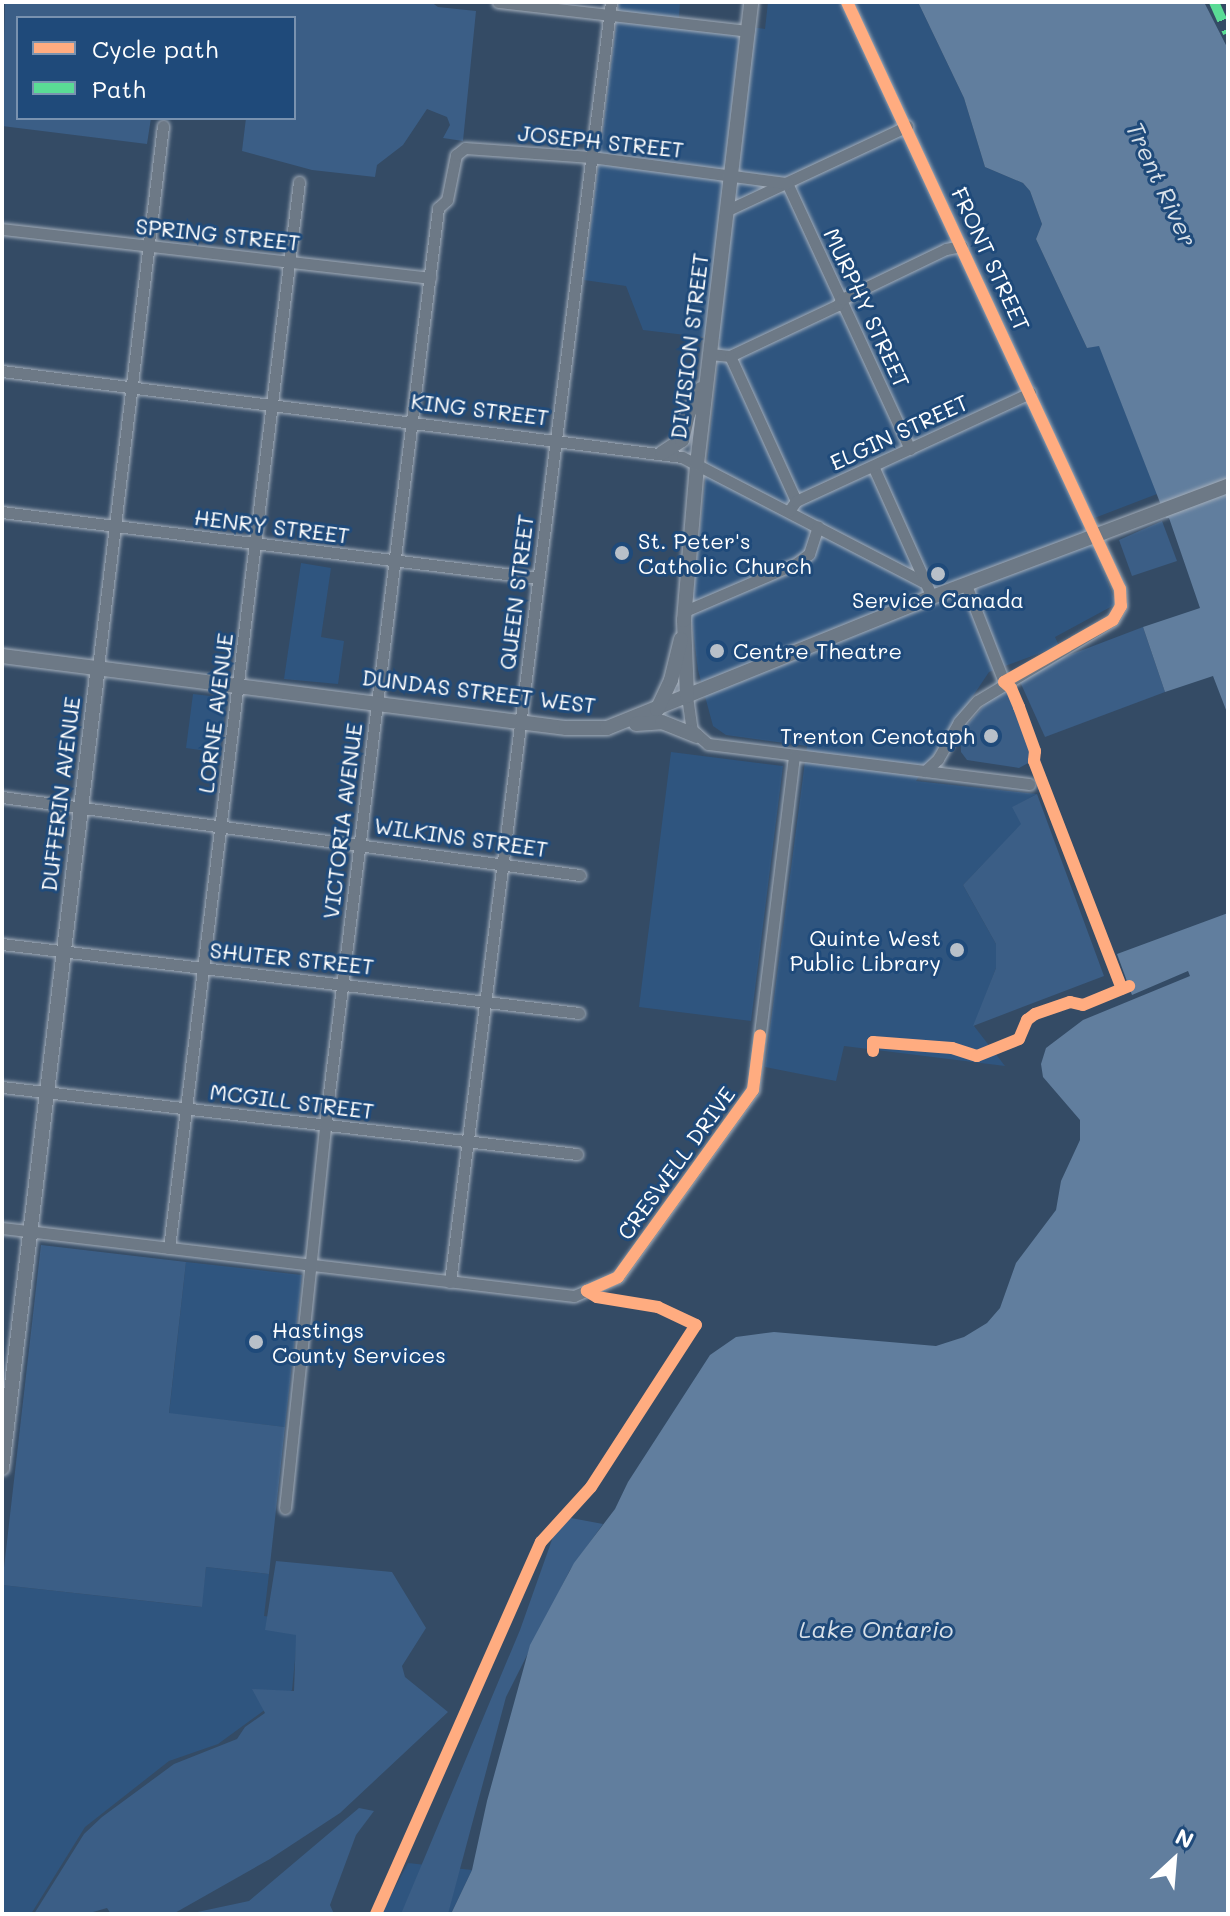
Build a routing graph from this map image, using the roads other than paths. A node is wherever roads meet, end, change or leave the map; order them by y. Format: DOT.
graph roads {
  1 [pos="498,2"];
  2 [pos="751,2"];
  3 [pos="847,2"];
  4 [pos="610,8"];
  5 [pos="748,31"];
  6 [pos="163,126"];
  7 [pos="907,126"];
  8 [pos="465,148"];
  9 [pos="591,157"];
  10 [pos="732,177"];
  11 [pos="299,182"];
  12 [pos="787,183"];
  13 [pos="728,210"];
  14 [pos="2,229"];
  15 [pos="149,246"];
  16 [pos="962,246"];
  17 [pos="290,262"];
  18 [pos="430,278"];
  19 [pos="842,299"];
  20 [pos="710,354"];
  21 [pos="730,356"];
  22 [pos="2,371"];
  23 [pos="707,378"];
  24 [pos="132,386"];
  25 [pos="1030,393"];
  26 [pos="272,403"];
  27 [pos="413,420"];
  28 [pos="557,439"];
  29 [pos="910,449"];
  30 [pos="662,453"];
  31 [pos="697,464"];
  32 [pos="873,466"];
  33 [pos="1228,486"];
  34 [pos="792,506"];
  35 [pos="2,512"];
  36 [pos="818,526"];
  37 [pos="115,527"];
  38 [pos="1095,534"];
  39 [pos="256,544"];
  40 [pos="396,560"];
  41 [pos="538,578"];
  42 [pos="923,582"];
  43 [pos="966,585"];
  44 [pos="932,597"];
  45 [pos="685,611"];
  46 [pos="685,628"];
  47 [pos="2,656"];
  48 [pos="98,667"];
  49 [pos="1004,682"];
  50 [pos="238,685"];
  51 [pos="687,696"];
  52 [pos="376,702"];
  53 [pos="657,710"];
  54 [pos="520,721"];
  55 [pos="619,725"];
  56 [pos="696,736"];
  57 [pos="949,737"];
  58 [pos="794,755"];
  59 [pos="925,771"];
  60 [pos="946,774"];
  61 [pos="1030,784"];
  62 [pos="2,797"];
  63 [pos="81,807"];
  64 [pos="222,827"];
  65 [pos="359,843"];
  66 [pos="502,862"];
  67 [pos="580,875"];
  68 [pos="2,944"];
  69 [pos="63,952"];
  70 [pos="204,969"];
  71 [pos="344,984"];
  72 [pos="485,1002"];
  73 [pos="579,1013"];
  74 [pos="2,1087"];
  75 [pos="46,1093"];
  76 [pos="186,1108"];
  77 [pos="325,1125"];
  78 [pos="466,1142"];
  79 [pos="577,1154"];
  80 [pos="2,1228"];
  81 [pos="30,1231"];
  82 [pos="169,1248"];
  83 [pos="311,1266"];
  84 [pos="450,1282"];
  85 [pos="7,1369"];
  86 [pos="2,1468"];
  87 [pos="285,1508"];
  1 -- 4 [label="street"];
  2 -- 5 [label="main road, DIVISION STREET"];
  3 -- 7 [label="street, FRONT STREET"];
  4 -- 5 [label="street"];
  4 -- 9 [label="street, QUEEN STREET"];
  5 -- 10 [label="main road, DIVISION STREET"];
  6 -- 15 [label="street, DUFFERIN AVENUE"];
  7 -- 12 [label="street"];
  7 -- 16 [label="street, FRONT STREET"];
  8 -- 9 [label="street, JOSEPH STREET"];
  8 -- 18 [label="street, VICTORIA AVENUE"];
  9 -- 10 [label="street, JOSEPH STREET"];
  9 -- 28 [label="street, QUEEN STREET"];
  10 -- 12 [label="street, JOSEPH STREET"];
  10 -- 13 [label="main road, DIVISION STREET"];
  11 -- 17 [label="street, LORNE AVENUE"];
  12 -- 13 [label="street"];
  12 -- 19 [label="street, MURPHY STREET"];
  13 -- 20 [label="main road, DIVISION STREET"];
  14 -- 15 [label="street, SPRING STREET"];
  15 -- 17 [label="street, SPRING STREET"];
  15 -- 24 [label="street, DUFFERIN AVENUE"];
  16 -- 19 [label="street"];
  16 -- 25 [label="street, FRONT STREET"];
  17 -- 18 [label="street, SPRING STREET"];
  17 -- 26 [label="street, LORNE AVENUE"];
  18 -- 27 [label="street, VICTORIA AVENUE"];
  19 -- 21 [label="street"];
  19 -- 29 [label="street, MURPHY STREET"];
  20 -- 21 [label="street"];
  20 -- 23 [label="main road, DIVISION STREET"];
  21 -- 34 [label="street"];
  22 -- 24 [label="street, KING STREET"];
  23 -- 30 [label="main road"];
  23 -- 31 [label="main road, DIVISION STREET"];
  24 -- 26 [label="street, KING STREET"];
  24 -- 37 [label="street, DUFFERIN AVENUE"];
  25 -- 29 [label="street, ELGIN STREET"];
  25 -- 38 [label="street, FRONT STREET"];
  26 -- 27 [label="street, KING STREET"];
  26 -- 39 [label="street, LORNE AVENUE"];
  27 -- 28 [label="street, KING STREET"];
  27 -- 40 [label="street, VICTORIA AVENUE"];
  28 -- 30 [label="street, KING STREET"];
  28 -- 41 [label="street, QUEEN STREET"];
  29 -- 32 [label="street, ELGIN STREET"];
  30 -- 31 [label="street, KING STREET"];
  31 -- 34 [label="street, KING STREET"];
  31 -- 45 [label="main road, DIVISION STREET"];
  32 -- 34 [label="street, ELGIN STREET"];
  32 -- 42 [label="street"];
  33 -- 38 [label="main road, DUNDAS STREET WEST"];
  34 -- 36 [label="street, KING STREET"];
  35 -- 37 [label="street, HENRY STREET"];
  36 -- 42 [label="street, KING STREET"];
  36 -- 45 [label="street"];
  37 -- 39 [label="street, HENRY STREET"];
  37 -- 48 [label="street, DUFFERIN AVENUE"];
  38 -- 43 [label="main road, DUNDAS STREET WEST"];
  38 -- 49 [label="street, FRONT STREET"];
  39 -- 40 [label="street, HENRY STREET"];
  39 -- 50 [label="street, LORNE AVENUE"];
  40 -- 41 [label="street, HENRY STREET"];
  40 -- 52 [label="street, VICTORIA AVENUE"];
  41 -- 54 [label="street, QUEEN STREET"];
  42 -- 44 [label="street"];
  43 -- 44 [label="main road, DUNDAS STREET WEST"];
  43 -- 49 [label="street"];
  44 -- 51 [label="main road, DUNDAS STREET WEST"];
  45 -- 46 [label="main road, DIVISION STREET"];
  46 -- 51 [label="main road, DIVISION STREET"];
  46 -- 53 [label="main road"];
  47 -- 48 [label="main road, DUNDAS STREET WEST"];
  48 -- 50 [label="main road, DUNDAS STREET WEST"];
  48 -- 63 [label="main road, DUFFERIN AVENUE"];
  49 -- 57 [label="street, FRONT STREET"];
  50 -- 52 [label="main road, DUNDAS STREET WEST"];
  50 -- 64 [label="street, LORNE AVENUE"];
  51 -- 53 [label="main road, DUNDAS STREET WEST"];
  51 -- 56 [label="street"];
  52 -- 54 [label="main road, DUNDAS STREET WEST"];
  52 -- 65 [label="street, VICTORIA AVENUE"];
  53 -- 55 [label="main road, DUNDAS STREET WEST"];
  54 -- 55 [label="main road, DUNDAS STREET WEST"];
  54 -- 66 [label="street, QUEEN STREET"];
  55 -- 56 [label="main road"];
  56 -- 58 [label="street"];
  57 -- 59 [label="street, FRONT STREET"];
  57 -- 60 [label="street"];
  58 -- 59 [label="street"];
  58 -- 84 [label="street, CRESWELL DRIVE"];
  59 -- 60 [label="street"];
  60 -- 61 [label="street"];
  62 -- 63 [label="street, WILKINS STREET"];
  63 -- 64 [label="street, WILKINS STREET"];
  63 -- 69 [label="main road, DUFFERIN AVENUE"];
  64 -- 65 [label="street, WILKINS STREET"];
  64 -- 70 [label="street, LORNE AVENUE"];
  65 -- 66 [label="street, WILKINS STREET"];
  65 -- 71 [label="street, VICTORIA AVENUE"];
  66 -- 67 [label="street, WILKINS STREET"];
  66 -- 72 [label="street, QUEEN STREET"];
  68 -- 69 [label="street, SHUTER STREET"];
  69 -- 70 [label="street, SHUTER STREET"];
  69 -- 75 [label="main road, DUFFERIN AVENUE"];
  70 -- 71 [label="street, SHUTER STREET"];
  70 -- 76 [label="street, LORNE AVENUE"];
  71 -- 72 [label="street, SHUTER STREET"];
  71 -- 77 [label="street, VICTORIA AVENUE"];
  72 -- 73 [label="street, SHUTER STREET"];
  72 -- 78 [label="street, QUEEN STREET"];
  74 -- 75 [label="street, MCGILL STREET"];
  75 -- 76 [label="street, MCGILL STREET"];
  75 -- 81 [label="main road, DUFFERIN AVENUE"];
  76 -- 77 [label="street, MCGILL STREET"];
  76 -- 82 [label="street, LORNE AVENUE"];
  77 -- 78 [label="street, MCGILL STREET"];
  77 -- 83 [label="street, VICTORIA AVENUE"];
  78 -- 79 [label="street, MCGILL STREET"];
  78 -- 84 [label="street, QUEEN STREET"];
  80 -- 81 [label="street, CRESWELL DRIVE"];
  81 -- 82 [label="street, CRESWELL DRIVE"];
  81 -- 85 [label="main road, DUFFERIN AVENUE"];
  82 -- 83 [label="street, CRESWELL DRIVE"];
  83 -- 84 [label="street, CRESWELL DRIVE"];
  83 -- 87 [label="street, VICTORIA AVENUE"];
  85 -- 86 [label="main road, DUFFERIN AVENUE"];
}
